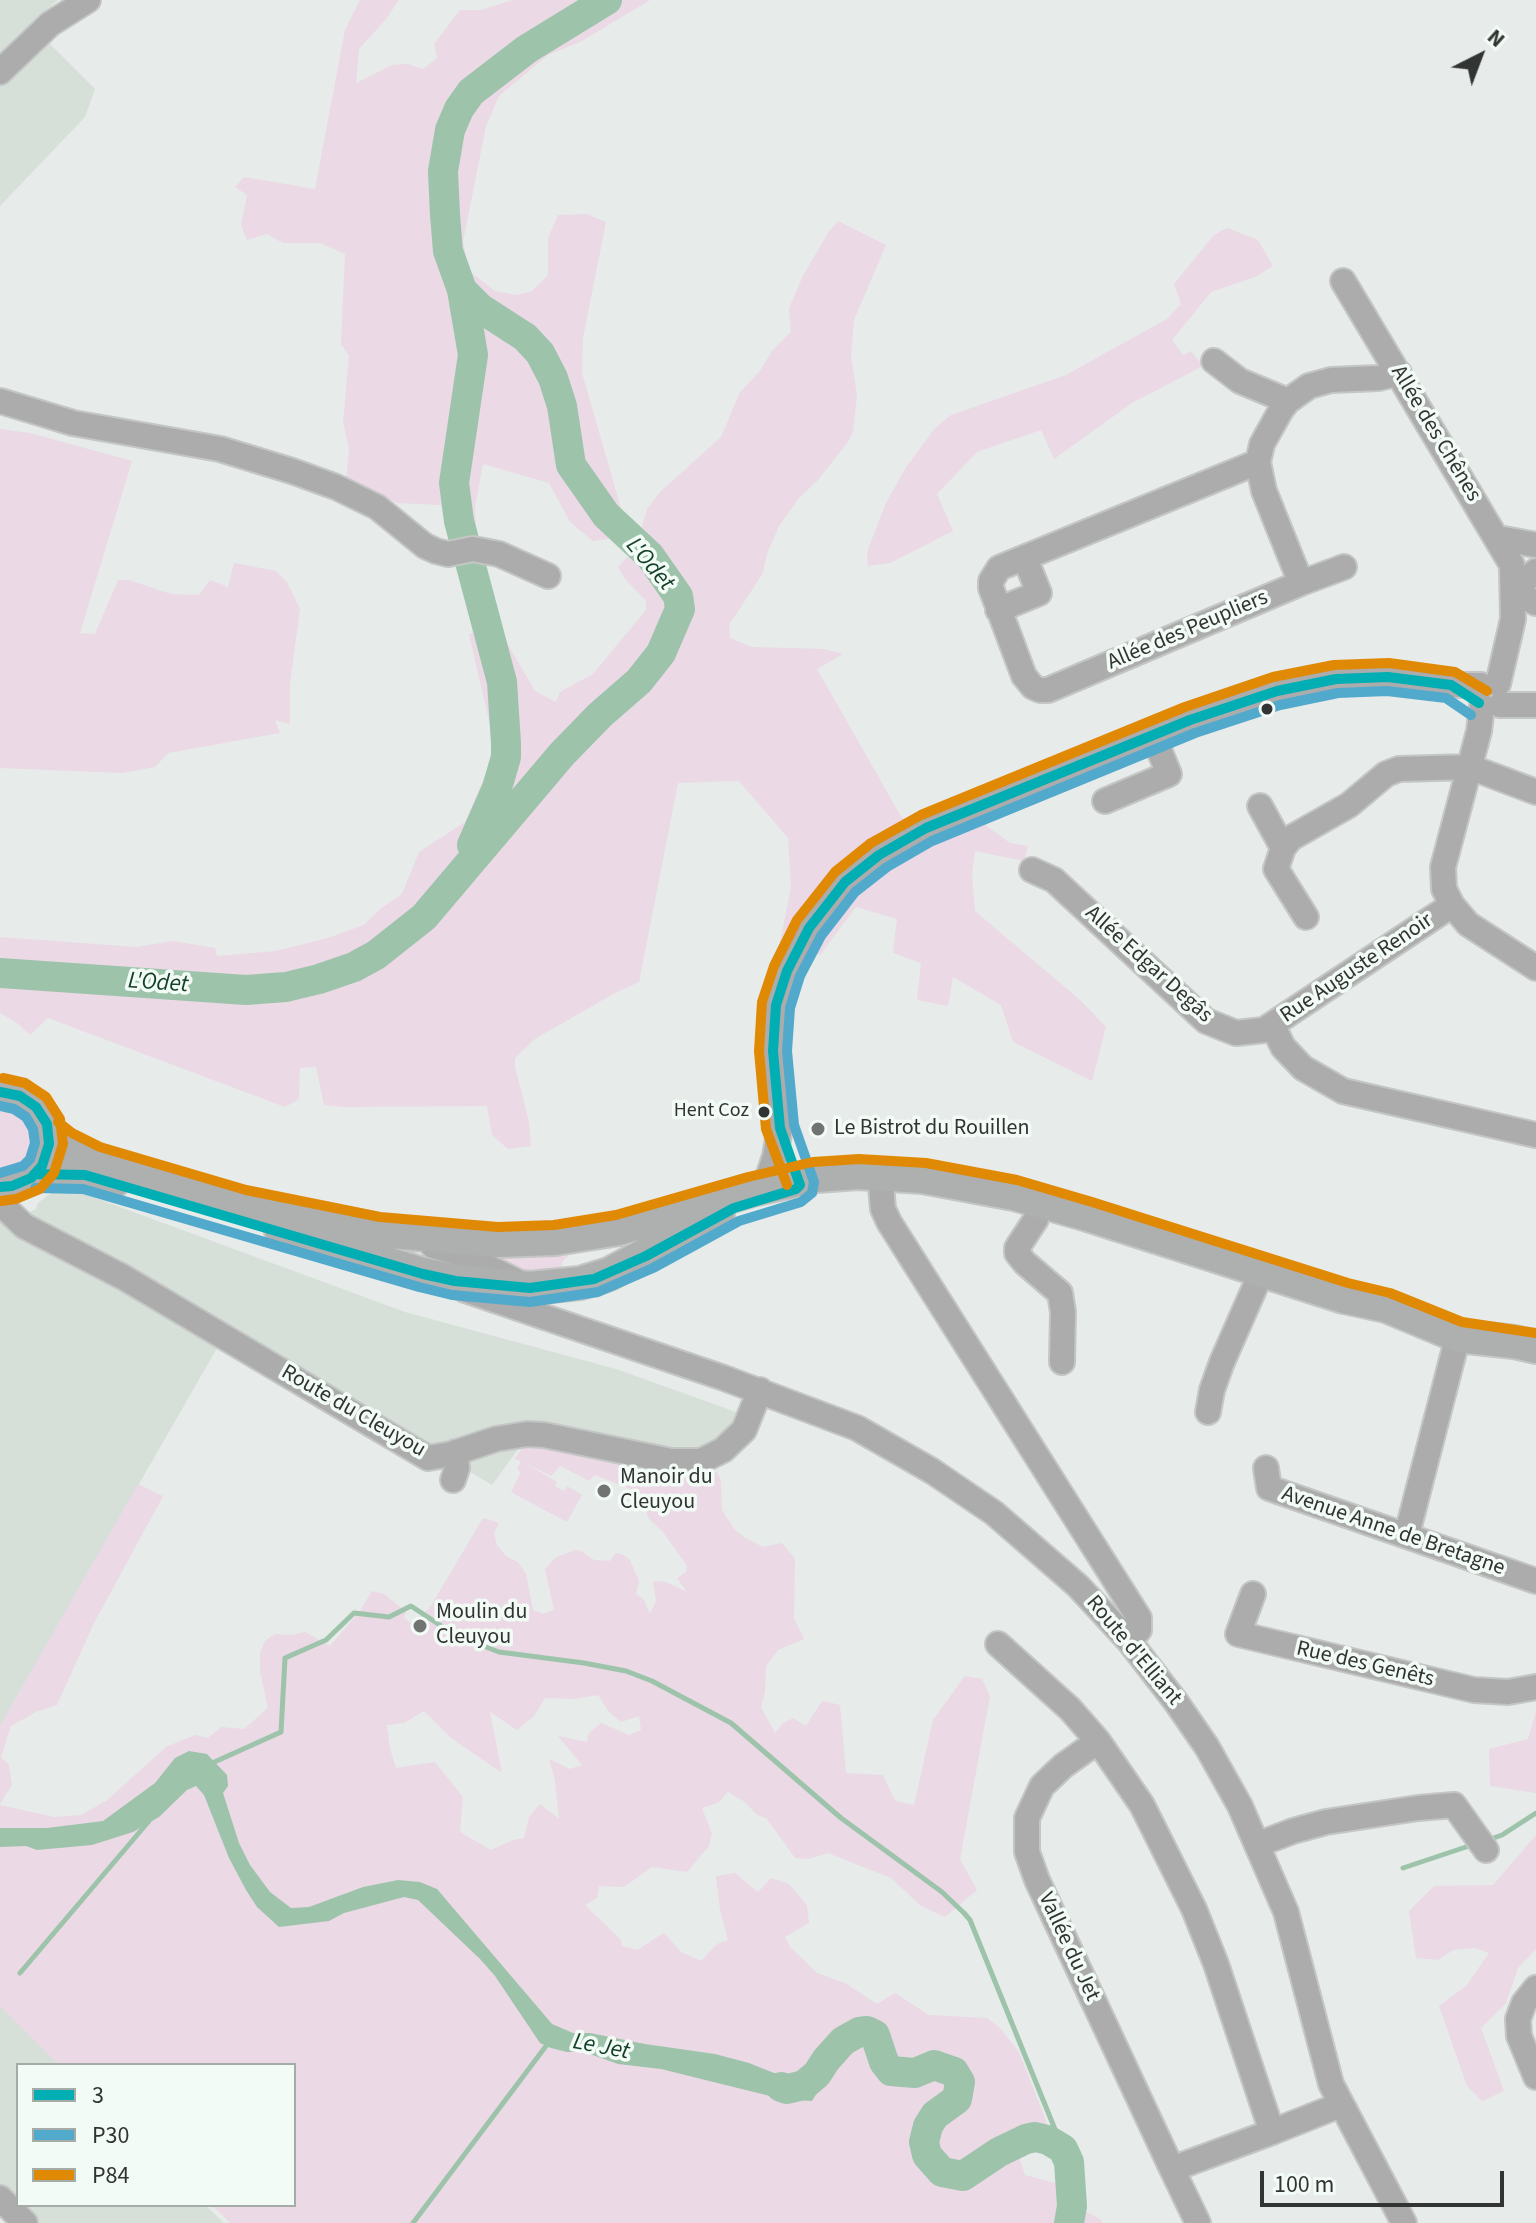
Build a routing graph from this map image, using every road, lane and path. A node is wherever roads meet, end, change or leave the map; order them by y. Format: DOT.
graph roads {
  1 [pos="88,0"];
  2 [pos="0,72"];
  3 [pos="1343,281"];
  4 [pos="1214,361"];
  5 [pos="1399,373"];
  6 [pos="0,401"];
  7 [pos="1288,401"];
  8 [pos="1258,462"];
  9 [pos="1498,538"];
  10 [pos="1536,545"];
  11 [pos="1025,558"];
  12 [pos="1344,567"];
  13 [pos="1536,571"];
  14 [pos="548,576"];
  15 [pos="1301,583"];
  16 [pos="1513,591"];
  17 [pos="1536,603"];
  18 [pos="998,610"];
  19 [pos="1490,695"];
  20 [pos="1534,705"];
  21 [pos="1153,735"];
  22 [pos="1470,767"];
  23 [pos="1536,792"];
  24 [pos="1105,801"];
  25 [pos="1260,806"];
  26 [pos="1283,848"];
  27 [pos="1032,870"];
  28 [pos="1452,905"];
  29 [pos="1306,917"];
  30 [pos="1536,968"];
  31 [pos="1273,1026"];
  32 [pos="4,1089"];
  33 [pos="780,1128"];
  34 [pos="49,1133"];
  35 [pos="1536,1135"];
  36 [pos="800,1180"];
  37 [pos="880,1180"];
  38 [pos="14,1187"];
  39 [pos="765,1187"];
  40 [pos="1040,1201"];
  41 [pos="717,1216"];
  42 [pos="619,1229"];
  43 [pos="378,1231"];
  44 [pos="618,1270"];
  45 [pos="1262,1271"];
  46 [pos="423,1274"];
  47 [pos="530,1288"];
  48 [pos="592,1331"];
  49 [pos="1456,1343"];
  50 [pos="1536,1347"];
  51 [pos="1536,1357"];
  52 [pos="1062,1362"];
  53 [pos="760,1390"];
  54 [pos="1208,1412"];
  55 [pos="456,1452"];
  56 [pos="1266,1468"];
  57 [pos="453,1480"];
  58 [pos="1407,1534"];
  59 [pos="1536,1581"];
  60 [pos="1253,1594"];
  61 [pos="1129,1641"];
  62 [pos="998,1644"];
  63 [pos="1536,1687"];
  64 [pos="1098,1741"];
  65 [pos="1259,1844"];
  66 [pos="1486,1850"];
  67 [pos="1536,1988"];
  68 [pos="1536,2077"];
  69 [pos="1340,2105"];
  70 [pos="1272,2132"];
  71 [pos="1172,2169"];
  72 [pos="0,2198"];
  73 [pos="25,2223"];
  74 [pos="1198,2223"];
  75 [pos="1404,2223"];
  1 -- 2 [label="street"];
  3 -- 5 [label="street, Allée des Chênes"];
  4 -- 7 [label="street"];
  5 -- 7 [label="street"];
  5 -- 9 [label="street, Allée des Chênes"];
  6 -- 14 [label="street"];
  7 -- 8 [label="street"];
  8 -- 11 [label="street, Allée des Peupliers"];
  8 -- 15 [label="street"];
  9 -- 10 [label="street"];
  9 -- 16 [label="street, Allée des Chênes"];
  11 -- 18 [label="street, Allée des Peupliers"];
  11 -- 18 [label="street"];
  12 -- 15 [label="street"];
  13 -- 16 [label="street"];
  15 -- 18 [label="street, Allée des Peupliers"];
  16 -- 17 [label="street"];
  16 -- 19 [label="street, Rue Auguste Renoir"];
  19 -- 20 [label="street"];
  19 -- 21 [label="street"];
  19 -- 22 [label="street, Rue Auguste Renoir"];
  21 -- 24 [label="street"];
  21 -- 33 [label="street"];
  22 -- 23 [label="street"];
  22 -- 26 [label="street"];
  22 -- 28 [label="street, Rue Auguste Renoir"];
  25 -- 26 [label="street"];
  26 -- 29 [label="street"];
  27 -- 31 [label="street, Allée Edgar Degâs"];
  28 -- 30 [label="street"];
  28 -- 31 [label="street, Rue Auguste Renoir"];
  31 -- 35 [label="street"];
  32 -- 34 [label="main road"];
  33 -- 36 [label="street"];
  33 -- 39 [label="street"];
  34 -- 38 [label="main road"];
  34 -- 43 [label="main road"];
  36 -- 37 [label="main road"];
  36 -- 39 [label="main road"];
  36 -- 41 [label="street"];
  37 -- 40 [label="main road"];
  37 -- 41 [label="main road"];
  37 -- 61 [label="street"];
  38 -- 46 [label="main road"];
  38 -- 55 [label="street, Route du Cleuyou"];
  39 -- 42 [label="main road"];
  40 -- 45 [label="main road"];
  40 -- 52 [label="street"];
  41 -- 44 [label="main road"];
  42 -- 43 [label="main road"];
  42 -- 44 [label="street"];
  43 -- 47 [label="street, Route d'Elliant"];
  44 -- 47 [label="main road"];
  45 -- 49 [label="main road"];
  45 -- 54 [label="street"];
  46 -- 47 [label="main road"];
  46 -- 48 [label="street, Route d'Elliant"];
  47 -- 48 [label="street, Route d'Elliant"];
  48 -- 53 [label="street, Route d'Elliant"];
  49 -- 50 [label="main road"];
  49 -- 51 [label="main road"];
  49 -- 58 [label="street"];
  53 -- 55 [label="street, Route du Cleuyou"];
  53 -- 61 [label="street, Route d'Elliant"];
  55 -- 57 [label="street"];
  56 -- 58 [label="street, Avenue Anne de Bretagne"];
  58 -- 59 [label="street, Avenue Anne de Bretagne"];
  60 -- 63 [label="street, Rue des Genêts"];
  61 -- 65 [label="street, Route d'Elliant"];
  62 -- 64 [label="street"];
  64 -- 70 [label="street"];
  64 -- 71 [label="street, Vallée du Jet"];
  65 -- 66 [label="street"];
  65 -- 69 [label="street, Route d'Elliant"];
  67 -- 68 [label="street"];
  69 -- 70 [label="street"];
  69 -- 75 [label="street, Route d'Elliant"];
  70 -- 71 [label="street"];
  71 -- 74 [label="street, Vallée du Jet"];
  72 -- 73 [label="street"];
}
